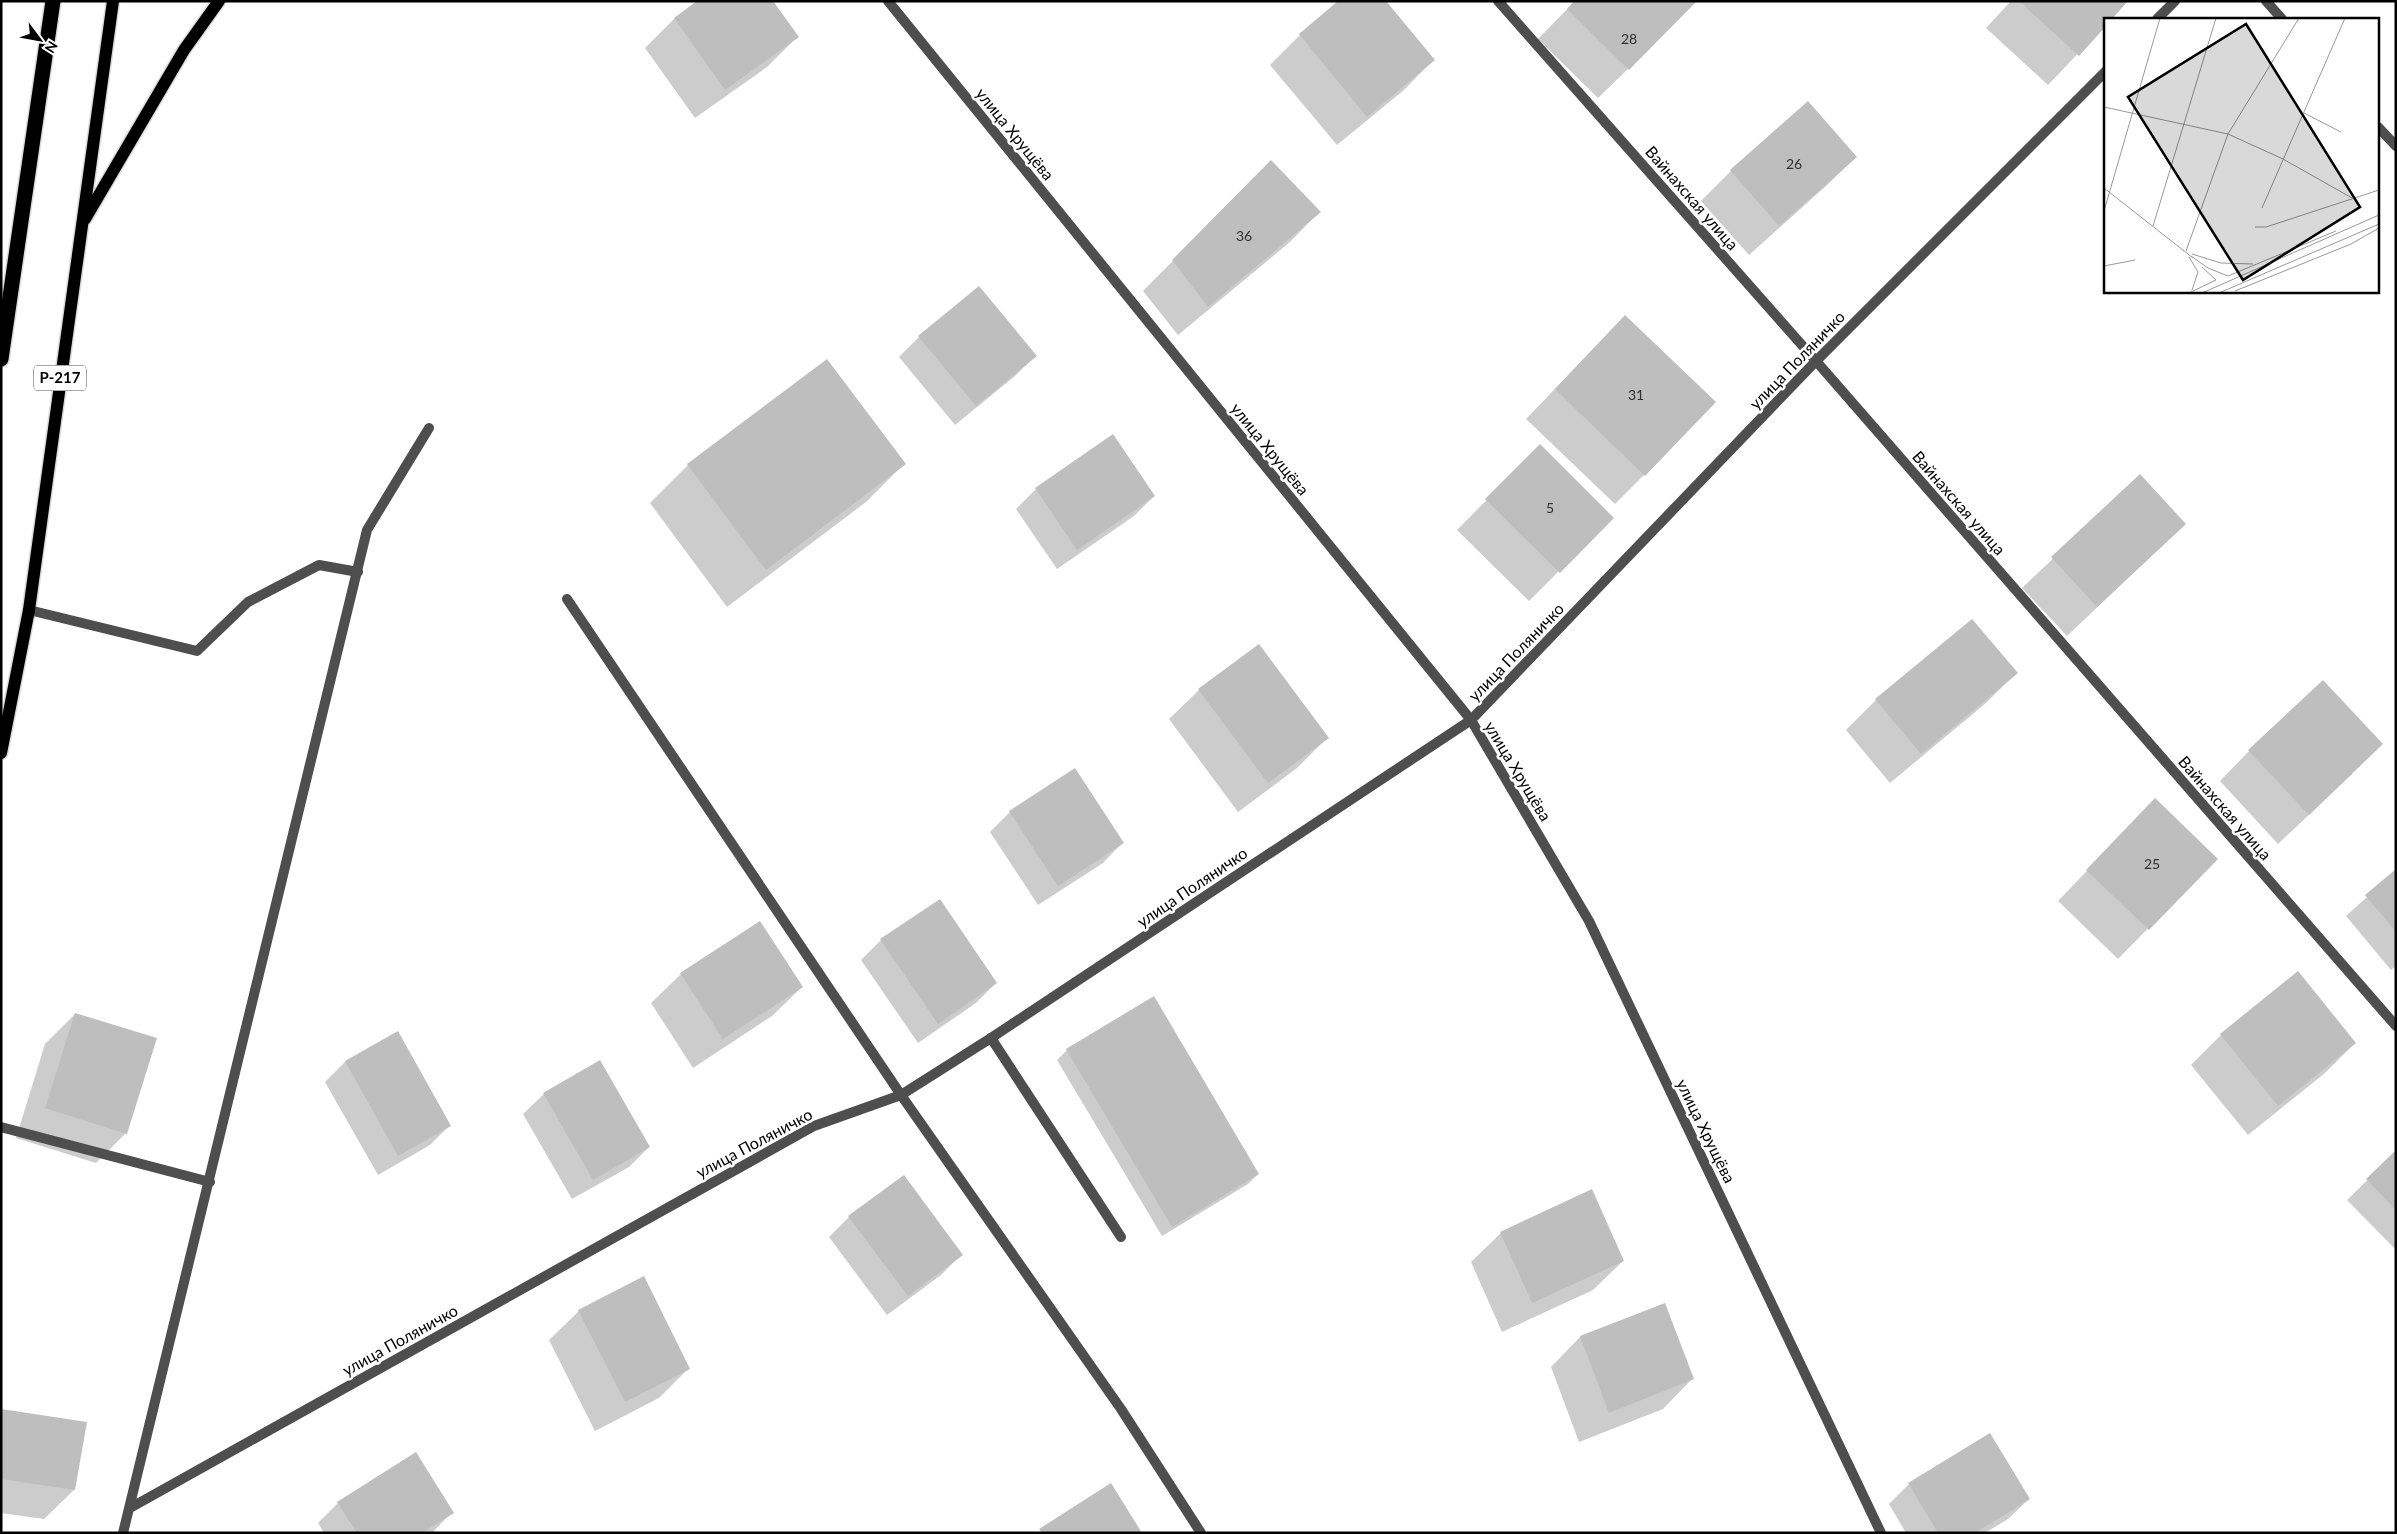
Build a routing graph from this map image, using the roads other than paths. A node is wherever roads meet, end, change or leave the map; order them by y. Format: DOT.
graph roads {
  1 [pos="113,1"];
  2 [pos="219,1"];
  3 [pos="888,1"];
  4 [pos="1498,1"];
  5 [pos="2175,1"];
  6 [pos="2266,1"];
  7 [pos="53,6"];
  8 [pos="2159,18"];
  9 [pos="2281,18"];
  10 [pos="2104,73"];
  11 [pos="2380,128"];
  12 [pos="2396,146"];
  13 [pos="81,225"];
  14 [pos="1,359"];
  15 [pos="1816,361"];
  16 [pos="429,428"];
  17 [pos="358,572"];
  18 [pos="567,599"];
  19 [pos="29,610"];
  20 [pos="1471,720"];
  21 [pos="1,753"];
  22 [pos="2396,1026"];
  23 [pos="991,1038"];
  24 [pos="901,1095"];
  25 [pos="1,1127"];
  26 [pos="210,1182"];
  27 [pos="1122,1237"];
  28 [pos="130,1508"];
  29 [pos="123,1533"];
  30 [pos="1201,1533"];
  31 [pos="1882,1533"];
  1 -- 13 [label="main road, Р-217"];
  2 -- 13 [label="main road, Р-217"];
  3 -- 20 [label="street, улица Хрущёва"];
  4 -- 15 [label="street, Вайнахская улица"];
  5 -- 8 [label="street"];
  6 -- 9 [label="street"];
  7 -- 14 [label="highway"];
  10 -- 15 [label="street, улица Поляничко"];
  11 -- 12 [label="street"];
  13 -- 19 [label="main road, Р-217"];
  15 -- 20 [label="street, улица Поляничко"];
  15 -- 22 [label="street, Вайнахская улица"];
  16 -- 17 [label="street"];
  17 -- 19 [label="street"];
  17 -- 26 [label="street"];
  18 -- 24 [label="street"];
  19 -- 21 [label="main road, Р-217"];
  20 -- 23 [label="street, улица Поляничко"];
  20 -- 31 [label="street, улица Хрущёва"];
  23 -- 24 [label="street, улица Поляничко"];
  23 -- 27 [label="street"];
  24 -- 28 [label="street, улица Поляничко"];
  24 -- 30 [label="street"];
  25 -- 26 [label="street"];
  26 -- 28 [label="street"];
  28 -- 29 [label="street"];
}
